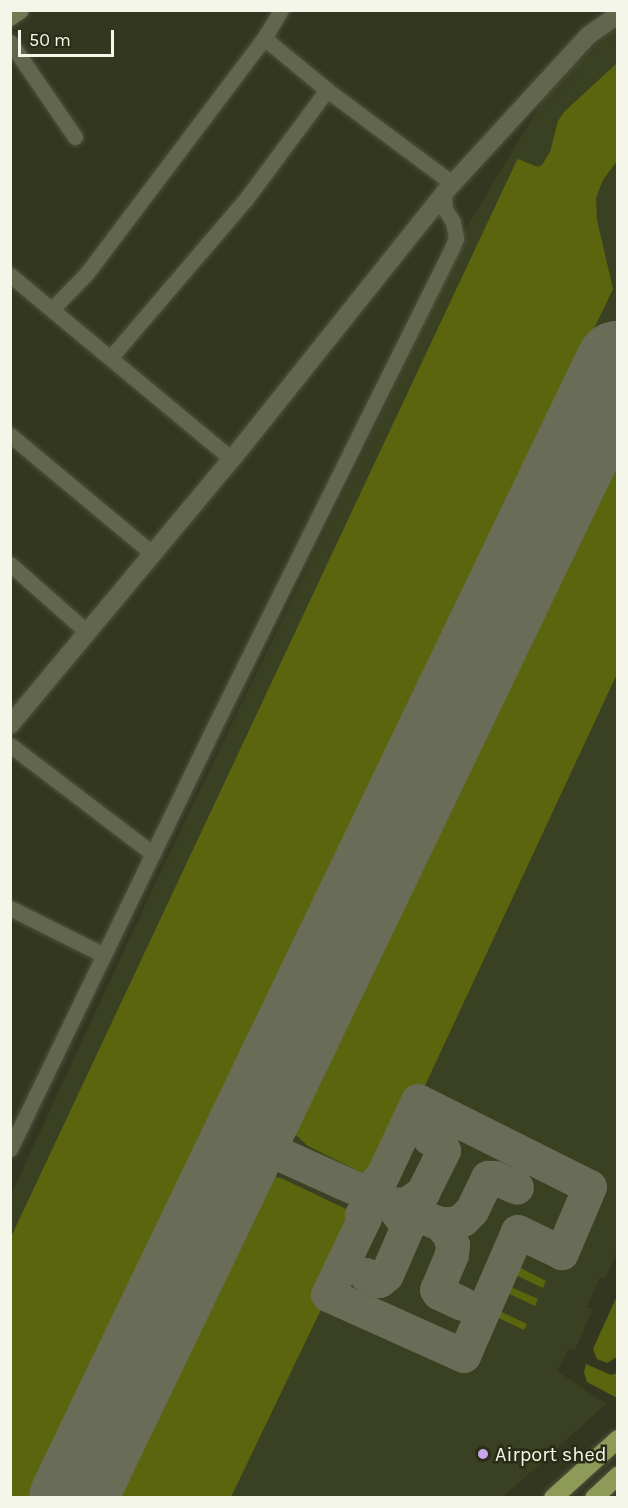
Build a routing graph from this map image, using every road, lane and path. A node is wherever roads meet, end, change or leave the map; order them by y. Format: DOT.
graph roads {
  1 [pos="20,10"];
  2 [pos="280,10"];
  3 [pos="618,15"];
  4 [pos="10,17"];
  5 [pos="264,38"];
  6 [pos="10,42"];
  7 [pos="327,90"];
  8 [pos="75,137"];
  9 [pos="448,189"];
  10 [pos="10,275"];
  11 [pos="52,309"];
  12 [pos="111,357"];
  13 [pos="10,435"];
  14 [pos="232,459"];
  15 [pos="153,554"];
  16 [pos="10,564"];
  17 [pos="87,632"];
  18 [pos="13,716"];
  19 [pos="10,746"];
  20 [pos="153,854"];
  21 [pos="10,908"];
  22 [pos="104,955"];
  23 [pos="10,1149"];
  24 [pos="618,1439"];
  25 [pos="618,1476"];
  26 [pos="553,1497"];
  27 [pos="594,1497"];
  1 -- 4 [label="main road"];
  2 -- 5 [label="street"];
  3 -- 9 [label="street"];
  5 -- 7 [label="street"];
  5 -- 11 [label="street"];
  6 -- 8 [label="street"];
  7 -- 9 [label="street"];
  7 -- 12 [label="street"];
  9 -- 14 [label="street"];
  9 -- 20 [label="street"];
  10 -- 11 [label="street"];
  11 -- 12 [label="street"];
  12 -- 14 [label="street"];
  13 -- 15 [label="street"];
  14 -- 15 [label="street"];
  15 -- 17 [label="street"];
  16 -- 17 [label="street"];
  17 -- 18 [label="street"];
  19 -- 20 [label="street"];
  20 -- 22 [label="street"];
  21 -- 22 [label="street"];
  22 -- 23 [label="street"];
  24 -- 26 [label="highway"];
  25 -- 27 [label="highway"];
}
